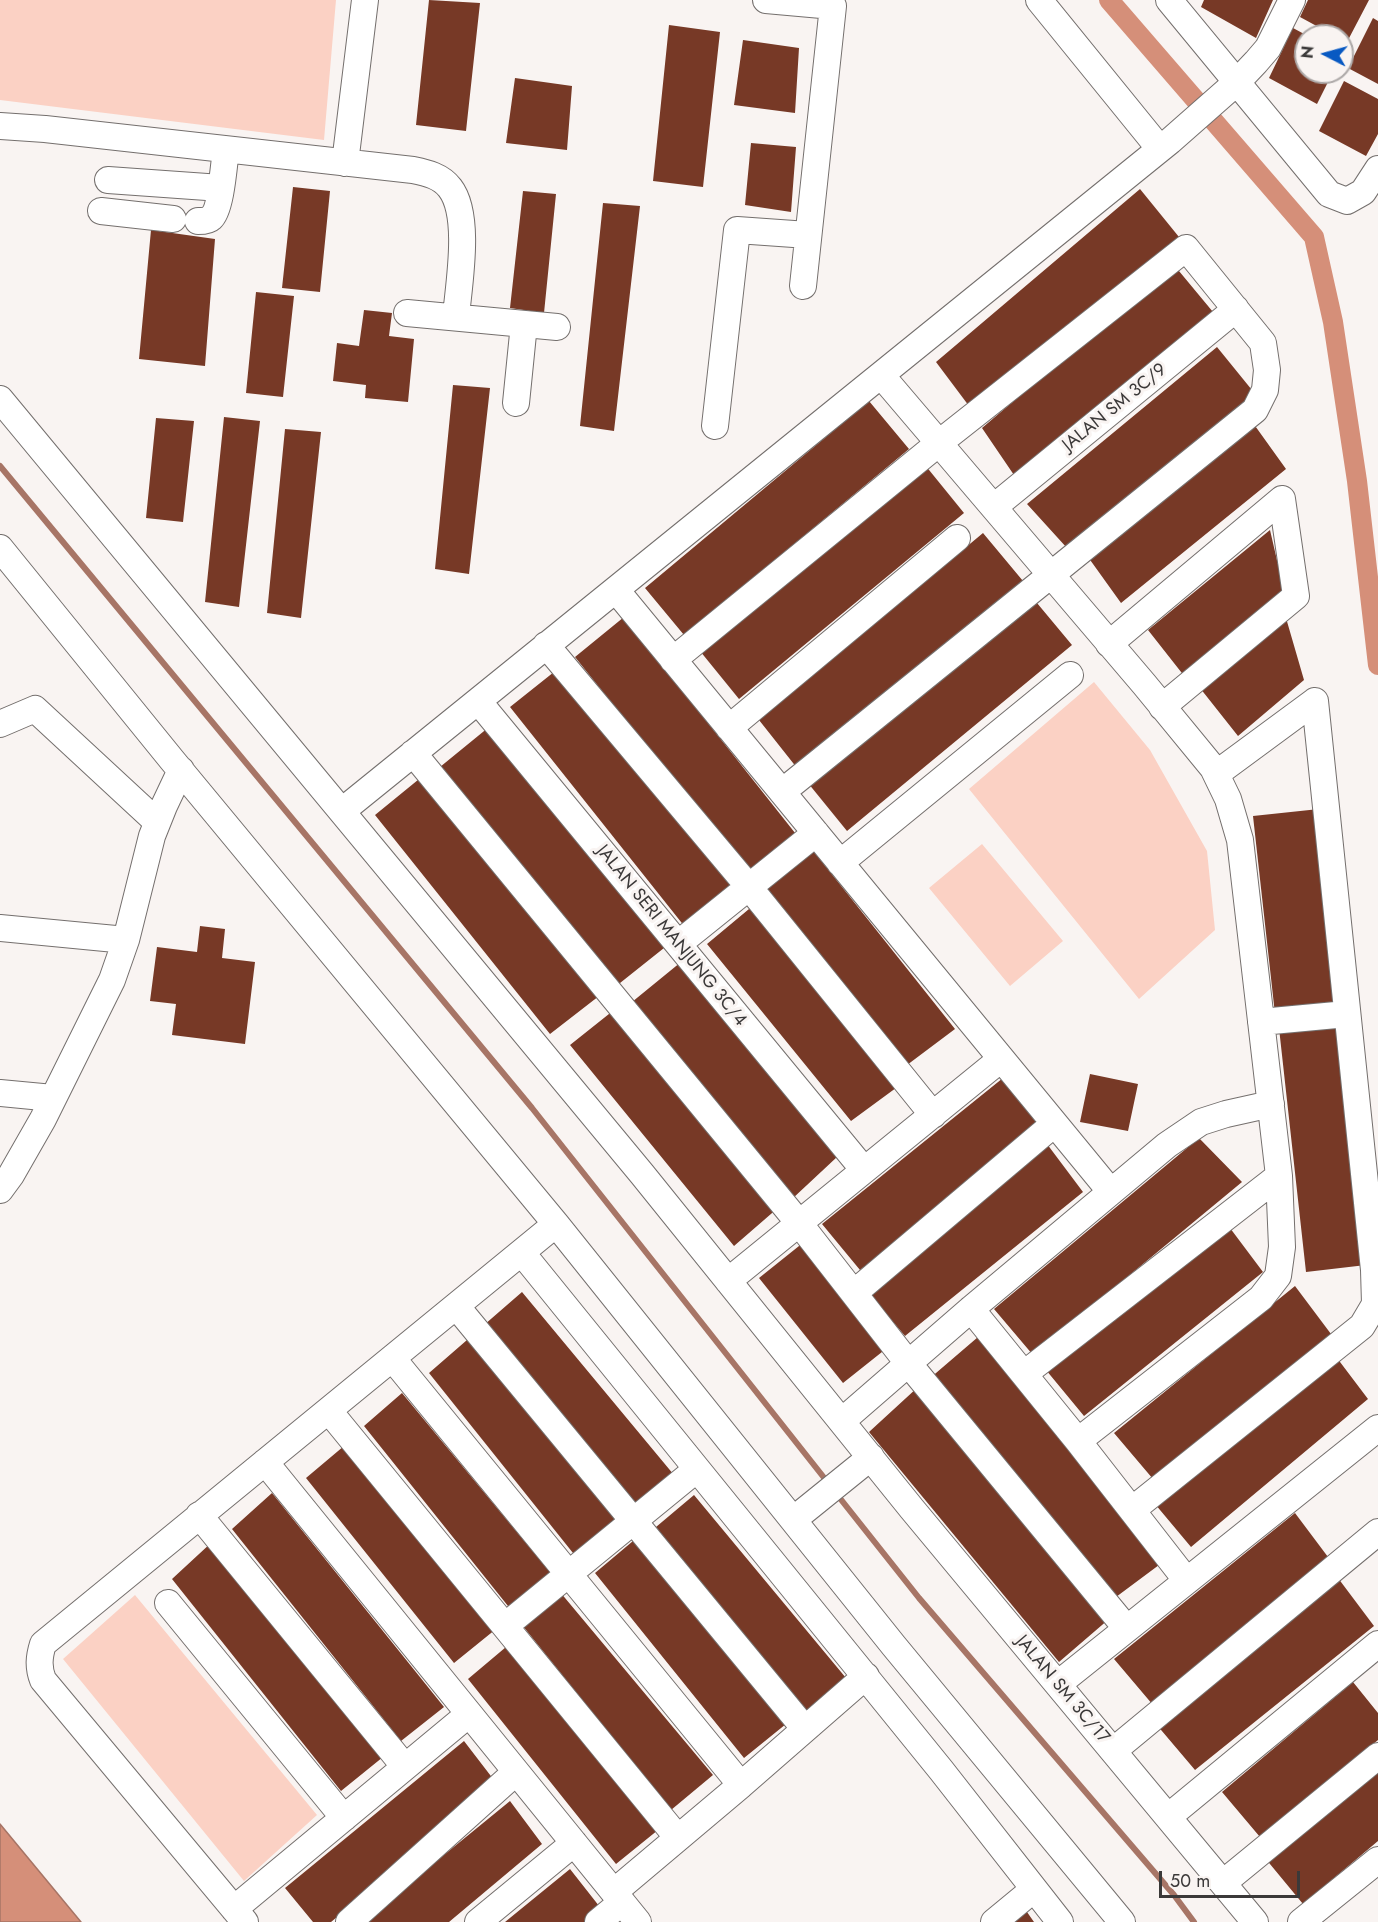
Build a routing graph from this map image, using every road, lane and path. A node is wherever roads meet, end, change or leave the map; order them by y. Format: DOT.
graph roads {
  1 [pos="365,0"];
  2 [pos="766,0"];
  3 [pos="1039,0"];
  4 [pos="1169,0"];
  5 [pos="1292,0"];
  6 [pos="1228,90"];
  7 [pos="0,126"];
  8 [pos="1165,145"];
  9 [pos="225,149"];
  10 [pos="345,162"];
  11 [pos="1378,169"];
  12 [pos="108,180"];
  13 [pos="221,188"];
  14 [pos="101,211"];
  15 [pos="808,235"];
  16 [pos="803,286"];
  17 [pos="1236,309"];
  18 [pos="407,313"];
  19 [pos="456,316"];
  20 [pos="524,324"];
  21 [pos="557,327"];
  22 [pos="881,375"];
  23 [pos="0,399"];
  24 [pos="516,403"];
  25 [pos="715,426"];
  26 [pos="939,443"];
  27 [pos="994,507"];
  28 [pos="957,538"];
  29 [pos="0,548"];
  30 [pos="1050,574"];
  31 [pos="615,590"];
  32 [pos="1109,644"];
  33 [pos="546,645"];
  34 [pos="673,660"];
  35 [pos="1070,675"];
  36 [pos="478,701"];
  37 [pos="1162,707"];
  38 [pos="0,724"];
  39 [pos="729,728"];
  40 [pos="413,753"];
  41 [pos="181,770"];
  42 [pos="1216,774"];
  43 [pos="782,792"];
  44 [pos="342,811"];
  45 [pos="157,822"];
  46 [pos="816,833"];
  47 [pos="840,863"];
  48 [pos="749,887"];
  49 [pos="0,927"];
  50 [pos="126,940"];
  51 [pos="678,944"];
  52 [pos="1347,1014"];
  53 [pos="1261,1022"];
  54 [pos="1001,1059"];
  55 [pos="0,1093"];
  56 [pos="53,1098"];
  57 [pos="1271,1104"];
  58 [pos="933,1115"];
  59 [pos="1054,1124"];
  60 [pos="864,1170"];
  61 [pos="1279,1176"];
  62 [pos="0,1190"];
  63 [pos="1111,1192"];
  64 [pos="799,1223"];
  65 [pos="556,1224"];
  66 [pos="522,1253"];
  67 [pos="728,1281"];
  68 [pos="854,1293"];
  69 [pos="457,1307"];
  70 [pos="971,1309"];
  71 [pos="393,1359"];
  72 [pos="908,1363"];
  73 [pos="1024,1374"];
  74 [pos="329,1411"];
  75 [pos="842,1421"];
  76 [pos="1378,1428"];
  77 [pos="1078,1441"];
  78 [pos="871,1457"];
  79 [pos="265,1462"];
  80 [pos="697,1468"];
  81 [pos="1132,1510"];
  82 [pos="199,1515"];
  83 [pos="793,1520"];
  84 [pos="634,1522"];
  85 [pos="1378,1532"];
  86 [pos="568,1574"];
  87 [pos="1187,1581"];
  88 [pos="168,1603"];
  89 [pos="505,1626"];
  90 [pos="1127,1629"];
  91 [pos="1378,1644"];
  92 [pos="866,1676"];
  93 [pos="1058,1684"];
  94 [pos="469,1714"];
  95 [pos="805,1729"];
  96 [pos="1113,1750"];
  97 [pos="1378,1756"];
  98 [pos="405,1767"];
  99 [pos="516,1772"];
  100 [pos="741,1785"];
  101 [pos="1168,1817"];
  102 [pos="344,1818"];
  103 [pos="678,1838"];
  104 [pos="574,1843"];
  105 [pos="1378,1860"];
  106 [pos="1223,1883"];
  107 [pos="1034,1889"];
  108 [pos="618,1897"];
  109 [pos="239,1915"];
  110 [pos="349,1922"];
  111 [pos="478,1922"];
  112 [pos="598,1922"];
  113 [pos="638,1922"];
  114 [pos="994,1922"];
  115 [pos="1060,1922"];
  116 [pos="1122,1922"];
  117 [pos="1255,1922"];
  118 [pos="1301,1922"];
  1 -- 10 [label="street"];
  2 -- 15 [label="street"];
  3 -- 8 [label="street"];
  4 -- 6 [label="street"];
  5 -- 6 [label="street"];
  6 -- 8 [label="street"];
  6 -- 11 [label="street"];
  7 -- 9 [label="street"];
  8 -- 22 [label="street"];
  9 -- 10 [label="street"];
  9 -- 13 [label="street"];
  10 -- 19 [label="street"];
  12 -- 13 [label="street"];
  13 -- 14 [label="street"];
  15 -- 16 [label="street"];
  15 -- 25 [label="street"];
  17 -- 26 [label="street"];
  17 -- 27 [label="street, JALAN SM 3C/9"];
  17 -- 30 [label="street"];
  18 -- 19 [label="street"];
  19 -- 20 [label="street"];
  20 -- 21 [label="street"];
  20 -- 24 [label="street"];
  22 -- 26 [label="street"];
  22 -- 31 [label="street"];
  23 -- 44 [label="street, JALAN SM 3C/17"];
  26 -- 27 [label="street"];
  26 -- 34 [label="street"];
  27 -- 30 [label="street"];
  28 -- 39 [label="street"];
  29 -- 41 [label="street"];
  30 -- 32 [label="street"];
  30 -- 43 [label="street"];
  31 -- 33 [label="street"];
  31 -- 34 [label="street"];
  32 -- 37 [label="street"];
  32 -- 37 [label="street"];
  33 -- 36 [label="street"];
  33 -- 48 [label="street"];
  34 -- 39 [label="street"];
  35 -- 47 [label="street"];
  36 -- 40 [label="street"];
  36 -- 51 [label="street, JALAN SERI MANJUNG 3C/4"];
  37 -- 42 [label="street"];
  38 -- 45 [label="street"];
  39 -- 43 [label="street"];
  40 -- 44 [label="street"];
  40 -- 64 [label="street"];
  41 -- 45 [label="street"];
  41 -- 65 [label="street"];
  42 -- 52 [label="street"];
  42 -- 53 [label="street"];
  43 -- 46 [label="street"];
  44 -- 67 [label="street, JALAN SM 3C/17"];
  45 -- 50 [label="street"];
  46 -- 47 [label="street"];
  46 -- 48 [label="street"];
  47 -- 54 [label="street"];
  48 -- 51 [label="street"];
  48 -- 58 [label="street"];
  49 -- 50 [label="street"];
  50 -- 56 [label="street"];
  51 -- 60 [label="street, JALAN SERI MANJUNG 3C/4"];
  52 -- 53 [label="street"];
  52 -- 81 [label="street"];
  53 -- 57 [label="street"];
  54 -- 58 [label="street"];
  54 -- 59 [label="street"];
  55 -- 56 [label="street"];
  56 -- 62 [label="street"];
  57 -- 61 [label="street"];
  57 -- 63 [label="street"];
  58 -- 60 [label="street"];
  59 -- 63 [label="street"];
  59 -- 68 [label="street"];
  60 -- 64 [label="street"];
  61 -- 73 [label="street"];
  61 -- 77 [label="street"];
  63 -- 70 [label="street"];
  64 -- 67 [label="street"];
  64 -- 68 [label="street"];
  65 -- 66 [label="street"];
  65 -- 83 [label="street"];
  66 -- 69 [label="street"];
  66 -- 80 [label="street"];
  67 -- 75 [label="street, JALAN SM 3C/17"];
  68 -- 72 [label="street"];
  69 -- 71 [label="street"];
  69 -- 84 [label="street"];
  70 -- 72 [label="street"];
  70 -- 73 [label="street"];
  71 -- 74 [label="street"];
  71 -- 86 [label="street"];
  72 -- 75 [label="street"];
  72 -- 90 [label="street"];
  73 -- 77 [label="street"];
  74 -- 79 [label="street"];
  74 -- 89 [label="street"];
  75 -- 78 [label="street, JALAN SM 3C/17"];
  76 -- 87 [label="street"];
  77 -- 81 [label="street"];
  78 -- 83 [label="street"];
  78 -- 93 [label="street, JALAN SM 3C/17"];
  79 -- 82 [label="street"];
  79 -- 94 [label="street"];
  80 -- 84 [label="street"];
  80 -- 92 [label="street"];
  81 -- 87 [label="street"];
  82 -- 98 [label="street"];
  82 -- 109 [label="street"];
  83 -- 116 [label="street"];
  84 -- 86 [label="street"];
  84 -- 95 [label="street"];
  85 -- 96 [label="street"];
  86 -- 89 [label="street"];
  86 -- 100 [label="street"];
  87 -- 90 [label="street"];
  88 -- 102 [label="street"];
  89 -- 103 [label="street"];
  90 -- 93 [label="street"];
  91 -- 101 [label="street"];
  92 -- 95 [label="street"];
  92 -- 107 [label="street"];
  93 -- 96 [label="street, JALAN SM 3C/17"];
  94 -- 98 [label="street"];
  94 -- 99 [label="street"];
  95 -- 100 [label="street"];
  96 -- 101 [label="street, JALAN SM 3C/17"];
  97 -- 106 [label="street"];
  98 -- 102 [label="street"];
  99 -- 104 [label="street"];
  99 -- 110 [label="street"];
  100 -- 103 [label="street"];
  101 -- 106 [label="street, JALAN SM 3C/17"];
  102 -- 109 [label="street"];
  103 -- 108 [label="street"];
  104 -- 108 [label="street"];
  104 -- 111 [label="street"];
  105 -- 118 [label="street"];
  106 -- 117 [label="street, JALAN SM 3C/17"];
  107 -- 114 [label="street"];
  107 -- 115 [label="street"];
  108 -- 112 [label="street"];
  108 -- 113 [label="street"];
}
